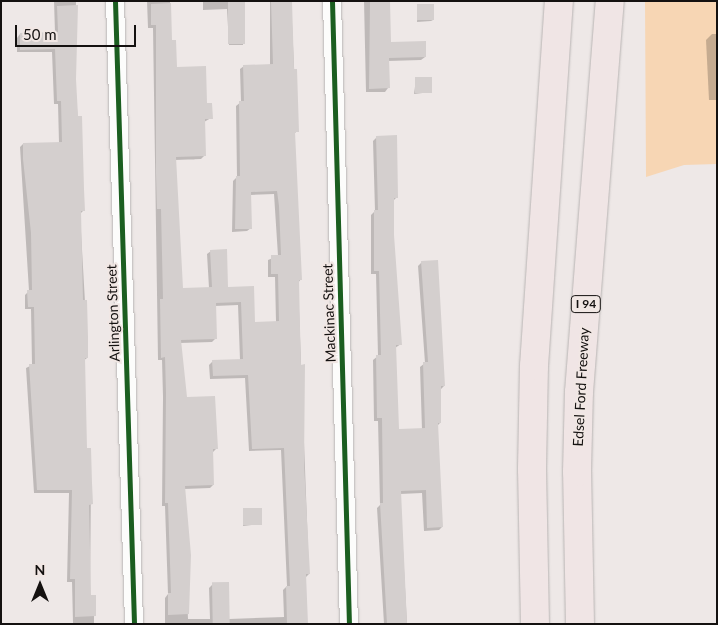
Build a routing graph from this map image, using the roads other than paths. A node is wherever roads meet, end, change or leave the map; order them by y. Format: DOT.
graph roads {
  1 [pos="115,1"];
  2 [pos="332,1"];
  3 [pos="558,1"];
  4 [pos="610,1"];
  5 [pos="532,469"];
  6 [pos="580,618"];
  7 [pos="134,624"];
  8 [pos="349,624"];
  9 [pos="519,624"];
  10 [pos="535,624"];
  1 -- 7 [label="street, Arlington Street"];
  2 -- 8 [label="street, Mackinac Street"];
  3 -- 5 [label="highway"];
  4 -- 6 [label="highway, Edsel Ford Freeway / I 94"];
  5 -- 9 [label="highway"];
  5 -- 10 [label="highway"];
}
